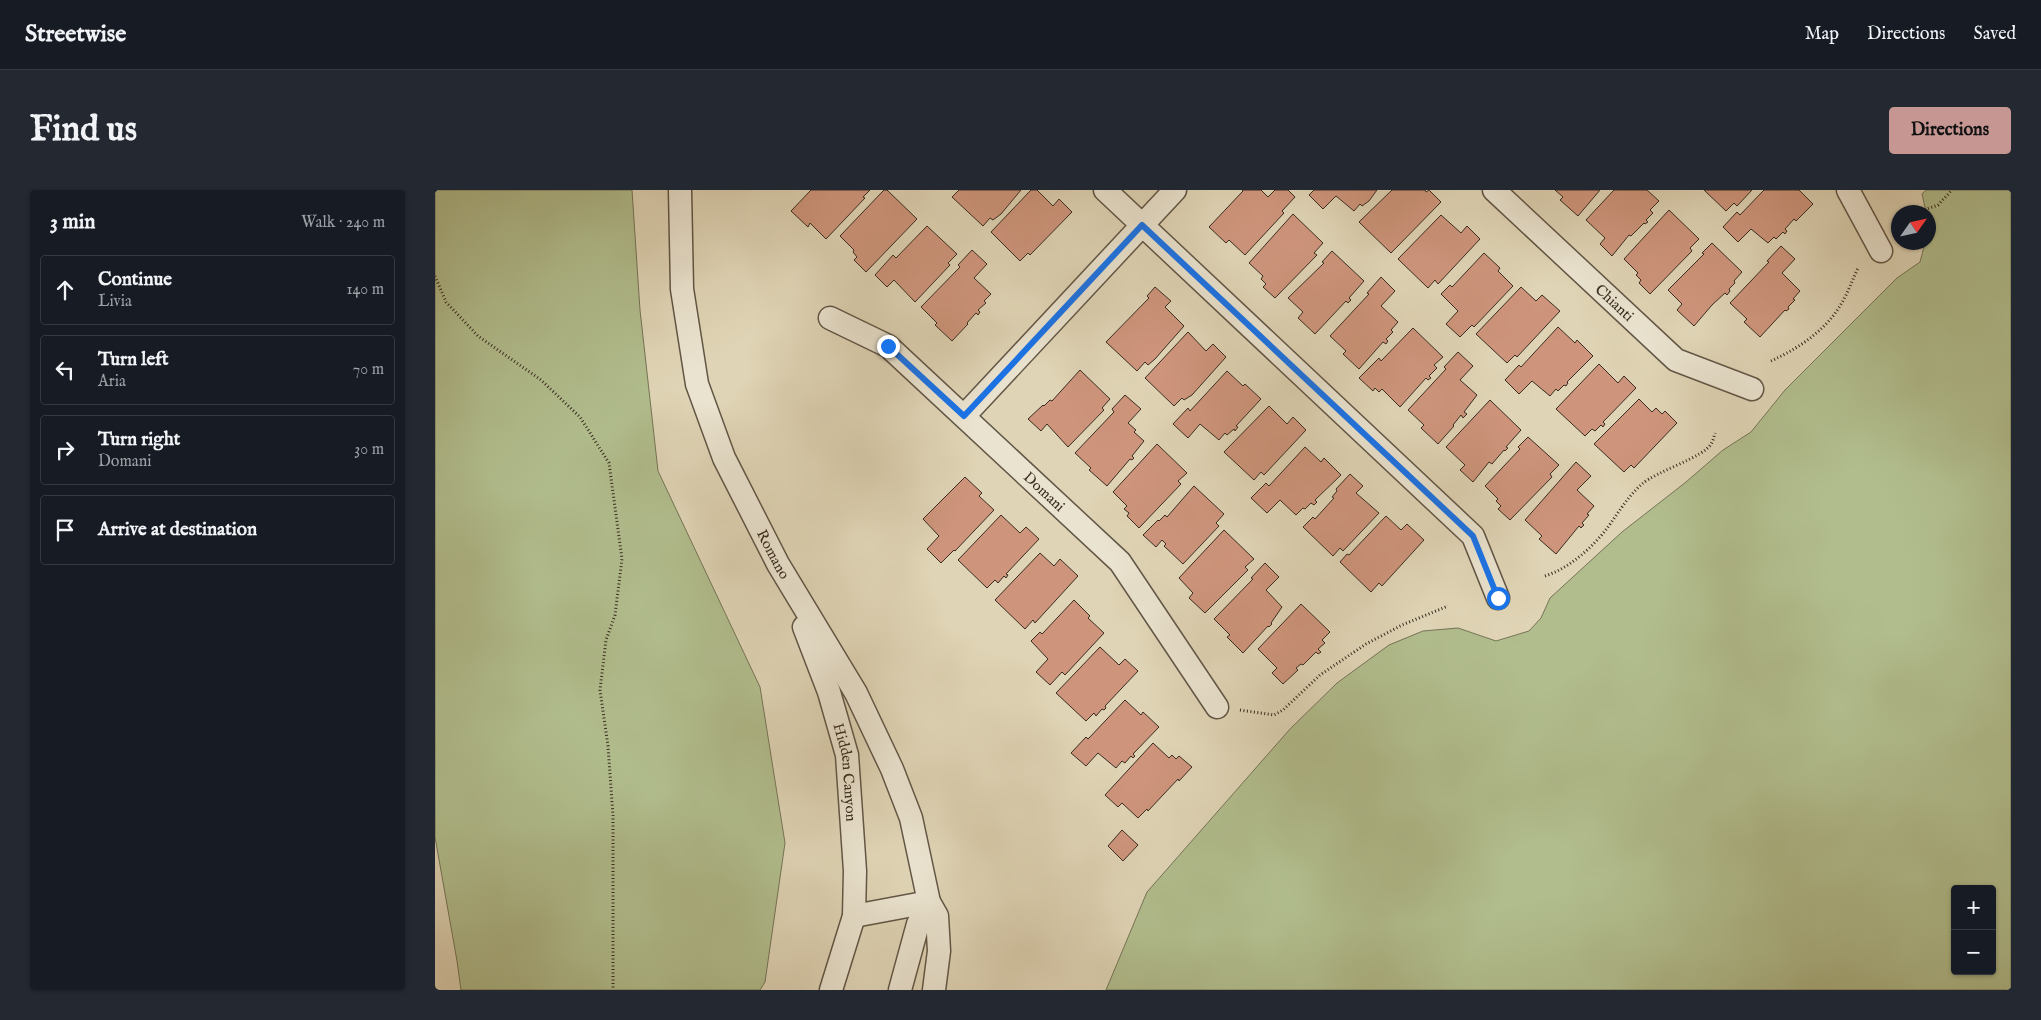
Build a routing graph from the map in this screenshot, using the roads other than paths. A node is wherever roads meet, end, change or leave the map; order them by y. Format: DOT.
graph roads {
  1 [pos="680,190"];
  2 [pos="1105,190"];
  3 [pos="1175,190"];
  4 [pos="1494,190"];
  5 [pos="1848,190"];
  6 [pos="1142,225"];
  7 [pos="1881,251"];
  8 [pos="830,318"];
  9 [pos="1752,389"];
  10 [pos="964,416"];
  11 [pos="778,564"];
  12 [pos="1498,598"];
  13 [pos="1217,707"];
  14 [pos="929,902"];
  15 [pos="854,916"];
  16 [pos="831,990"];
  17 [pos="900,990"];
  18 [pos="934,990"];
  1 -- 11 [label="street, Romano"];
  2 -- 6 [label="street"];
  3 -- 6 [label="street"];
  4 -- 9 [label="street, Chianti"];
  5 -- 7 [label="street"];
  6 -- 10 [label="street"];
  6 -- 12 [label="street"];
  8 -- 10 [label="street, Domani"];
  10 -- 13 [label="street, Domani"];
  11 -- 14 [label="street, Romano"];
  11 -- 15 [label="street, Hidden Canyon"];
  14 -- 15 [label="street"];
  14 -- 17 [label="street"];
  14 -- 18 [label="street, Romano"];
  15 -- 16 [label="street, Hidden Canyon"];
}
